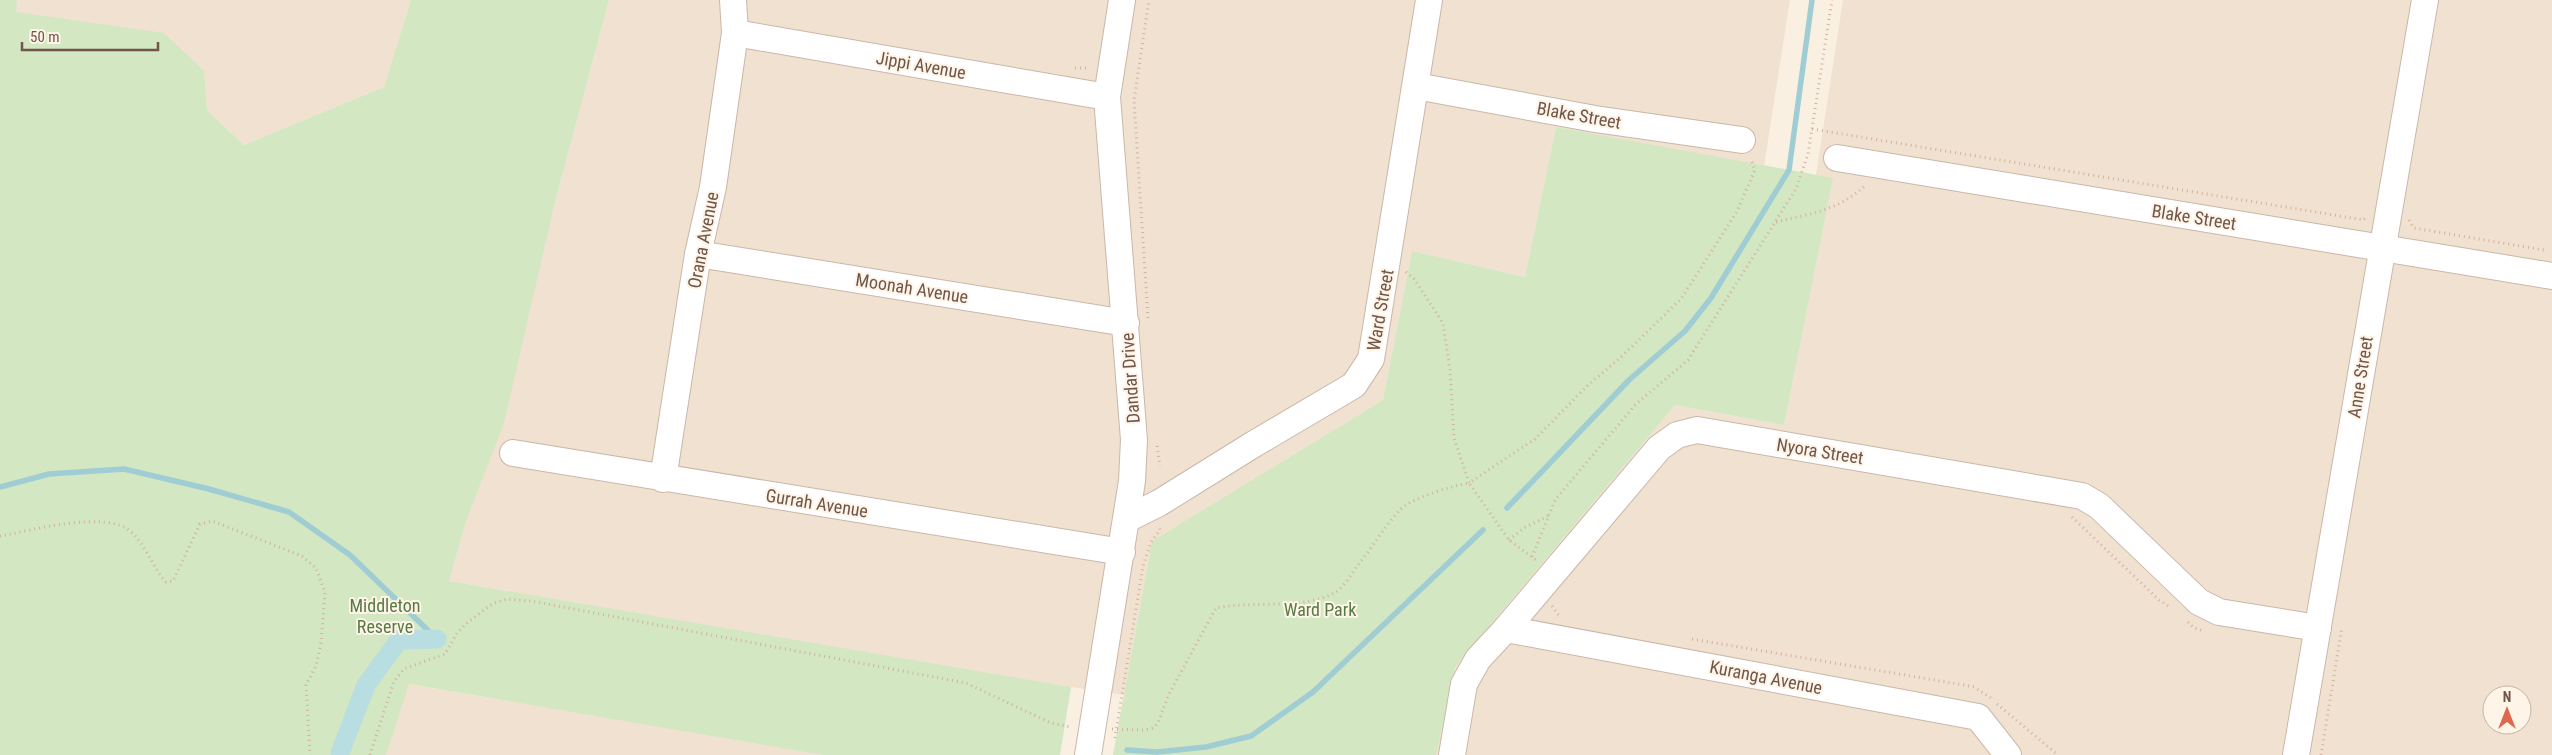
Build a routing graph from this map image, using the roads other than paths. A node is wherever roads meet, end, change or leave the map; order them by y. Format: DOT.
graph roads {
  1 [pos="732,0"];
  2 [pos="1122,0"];
  3 [pos="1429,0"];
  4 [pos="2425,0"];
  5 [pos="735,33"];
  6 [pos="1416,86"];
  7 [pos="1107,97"];
  8 [pos="1742,140"];
  9 [pos="1837,158"];
  10 [pos="2381,247"];
  11 [pos="698,254"];
  12 [pos="2552,276"];
  13 [pos="1137,322"];
  14 [pos="513,453"];
  15 [pos="663,479"];
  16 [pos="1127,519"];
  17 [pos="1122,552"];
  18 [pos="2318,628"];
  19 [pos="1506,629"];
  20 [pos="1088,755"];
  21 [pos="1452,755"];
  22 [pos="2008,755"];
  23 [pos="2296,755"];
  1 -- 5 [label="street, Orana Avenue"];
  2 -- 7 [label="street, Dandar Drive"];
  3 -- 6 [label="street, Ward Street"];
  4 -- 10 [label="street, Anne Street"];
  5 -- 7 [label="street, Jippi Avenue"];
  5 -- 11 [label="street, Orana Avenue"];
  6 -- 8 [label="street, Blake Street"];
  6 -- 16 [label="street, Ward Street"];
  7 -- 13 [label="street, Dandar Drive"];
  9 -- 10 [label="street, Blake Street"];
  10 -- 12 [label="street, Blake Street"];
  10 -- 18 [label="street, Anne Street"];
  11 -- 13 [label="street, Moonah Avenue"];
  11 -- 15 [label="street, Orana Avenue"];
  13 -- 16 [label="street, Dandar Drive"];
  14 -- 15 [label="street, Gurrah Avenue"];
  15 -- 17 [label="street, Gurrah Avenue"];
  16 -- 17 [label="street, Dandar Drive"];
  17 -- 20 [label="street, Dandar Drive"];
  18 -- 19 [label="street, Nyora Street"];
  18 -- 23 [label="street, Anne Street"];
  19 -- 21 [label="street, Nyora Street"];
  19 -- 22 [label="street, Kuranga Avenue"];
}
